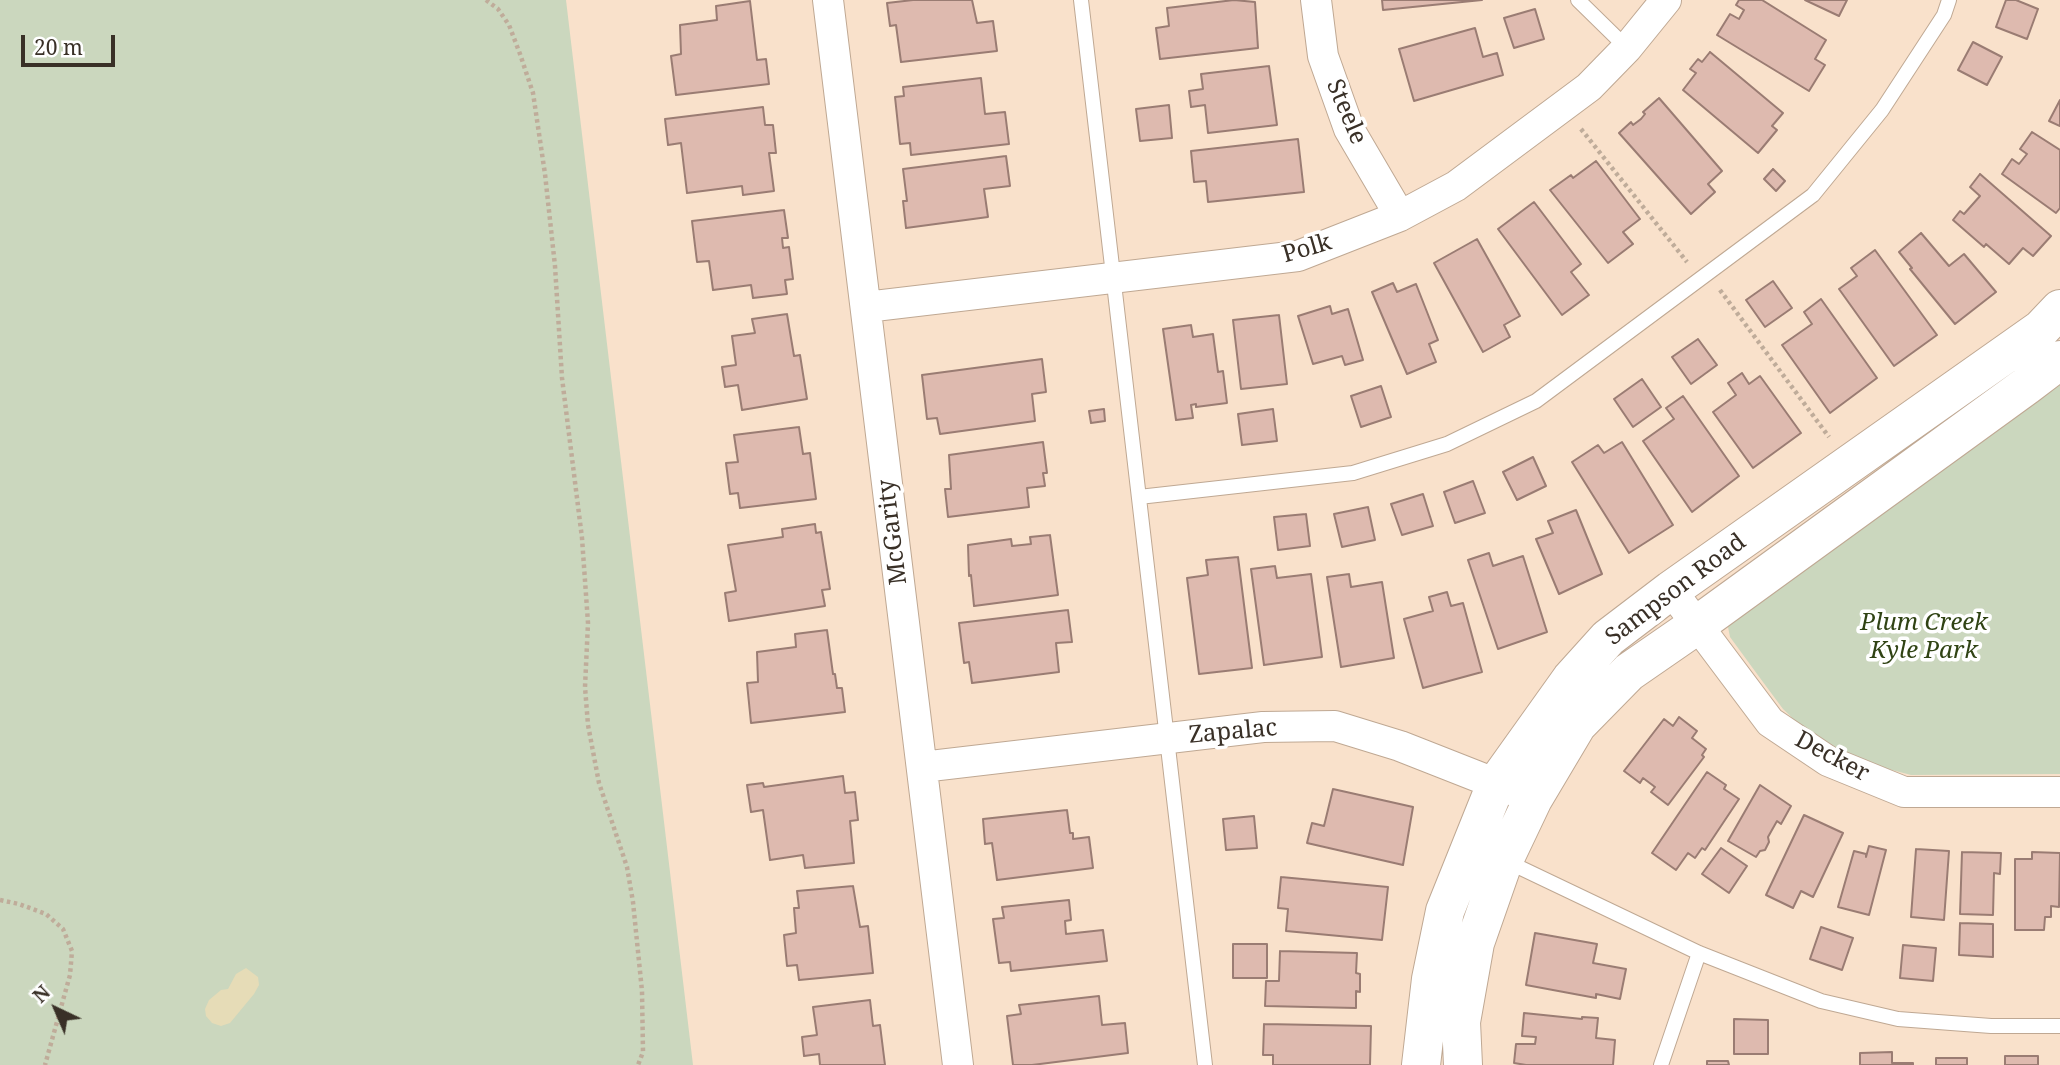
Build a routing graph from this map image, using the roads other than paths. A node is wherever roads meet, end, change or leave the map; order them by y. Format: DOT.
graph roads {
  1 [pos="828,0"];
  2 [pos="1081,0"];
  3 [pos="1316,0"];
  4 [pos="1578,0"];
  5 [pos="1666,0"];
  6 [pos="1949,0"];
  7 [pos="1628,47"];
  8 [pos="1400,216"];
  9 [pos="1114,278"];
  10 [pos="866,307"];
  11 [pos="2060,309"];
  12 [pos="2060,360"];
  13 [pos="1139,497"];
  14 [pos="1671,590"];
  15 [pos="1697,625"];
  16 [pos="1167,738"];
  17 [pos="922,767"];
  18 [pos="1496,784"];
  19 [pos="2060,792"];
  20 [pos="1533,799"];
  21 [pos="1488,852"];
  22 [pos="1699,953"];
  23 [pos="2060,1026"];
  24 [pos="958,1065"];
  25 [pos="1205,1065"];
  26 [pos="1421,1065"];
  27 [pos="1463,1065"];
  28 [pos="1661,1065"];
  1 -- 10 [label="street, McGarity"];
  2 -- 9 [label="lane"];
  3 -- 8 [label="street, Steele"];
  4 -- 7 [label="lane"];
  5 -- 7 [label="street, Polk"];
  6 -- 13 [label="lane"];
  7 -- 8 [label="street, Polk"];
  8 -- 9 [label="street, Polk"];
  9 -- 10 [label="street, Polk"];
  9 -- 13 [label="lane"];
  10 -- 17 [label="street, McGarity"];
  11 -- 14 [label="street, Sampson Road"];
  12 -- 15 [label="street, Sampson Road"];
  13 -- 16 [label="lane"];
  14 -- 15 [label="street, Decker"];
  14 -- 18 [label="street, Sampson Road"];
  15 -- 19 [label="street, Decker"];
  15 -- 20 [label="street, Sampson Road"];
  16 -- 17 [label="street, Zapalac"];
  16 -- 18 [label="street, Zapalac"];
  16 -- 25 [label="lane"];
  17 -- 24 [label="street, McGarity"];
  18 -- 20 [label="street, Zapalac"];
  18 -- 21 [label="street, Sampson Road"];
  20 -- 21 [label="street, Sampson Road"];
  21 -- 22 [label="lane"];
  21 -- 26 [label="street, Sampson Road"];
  21 -- 27 [label="street, Sampson Road"];
  22 -- 23 [label="lane"];
  22 -- 28 [label="lane"];
}
